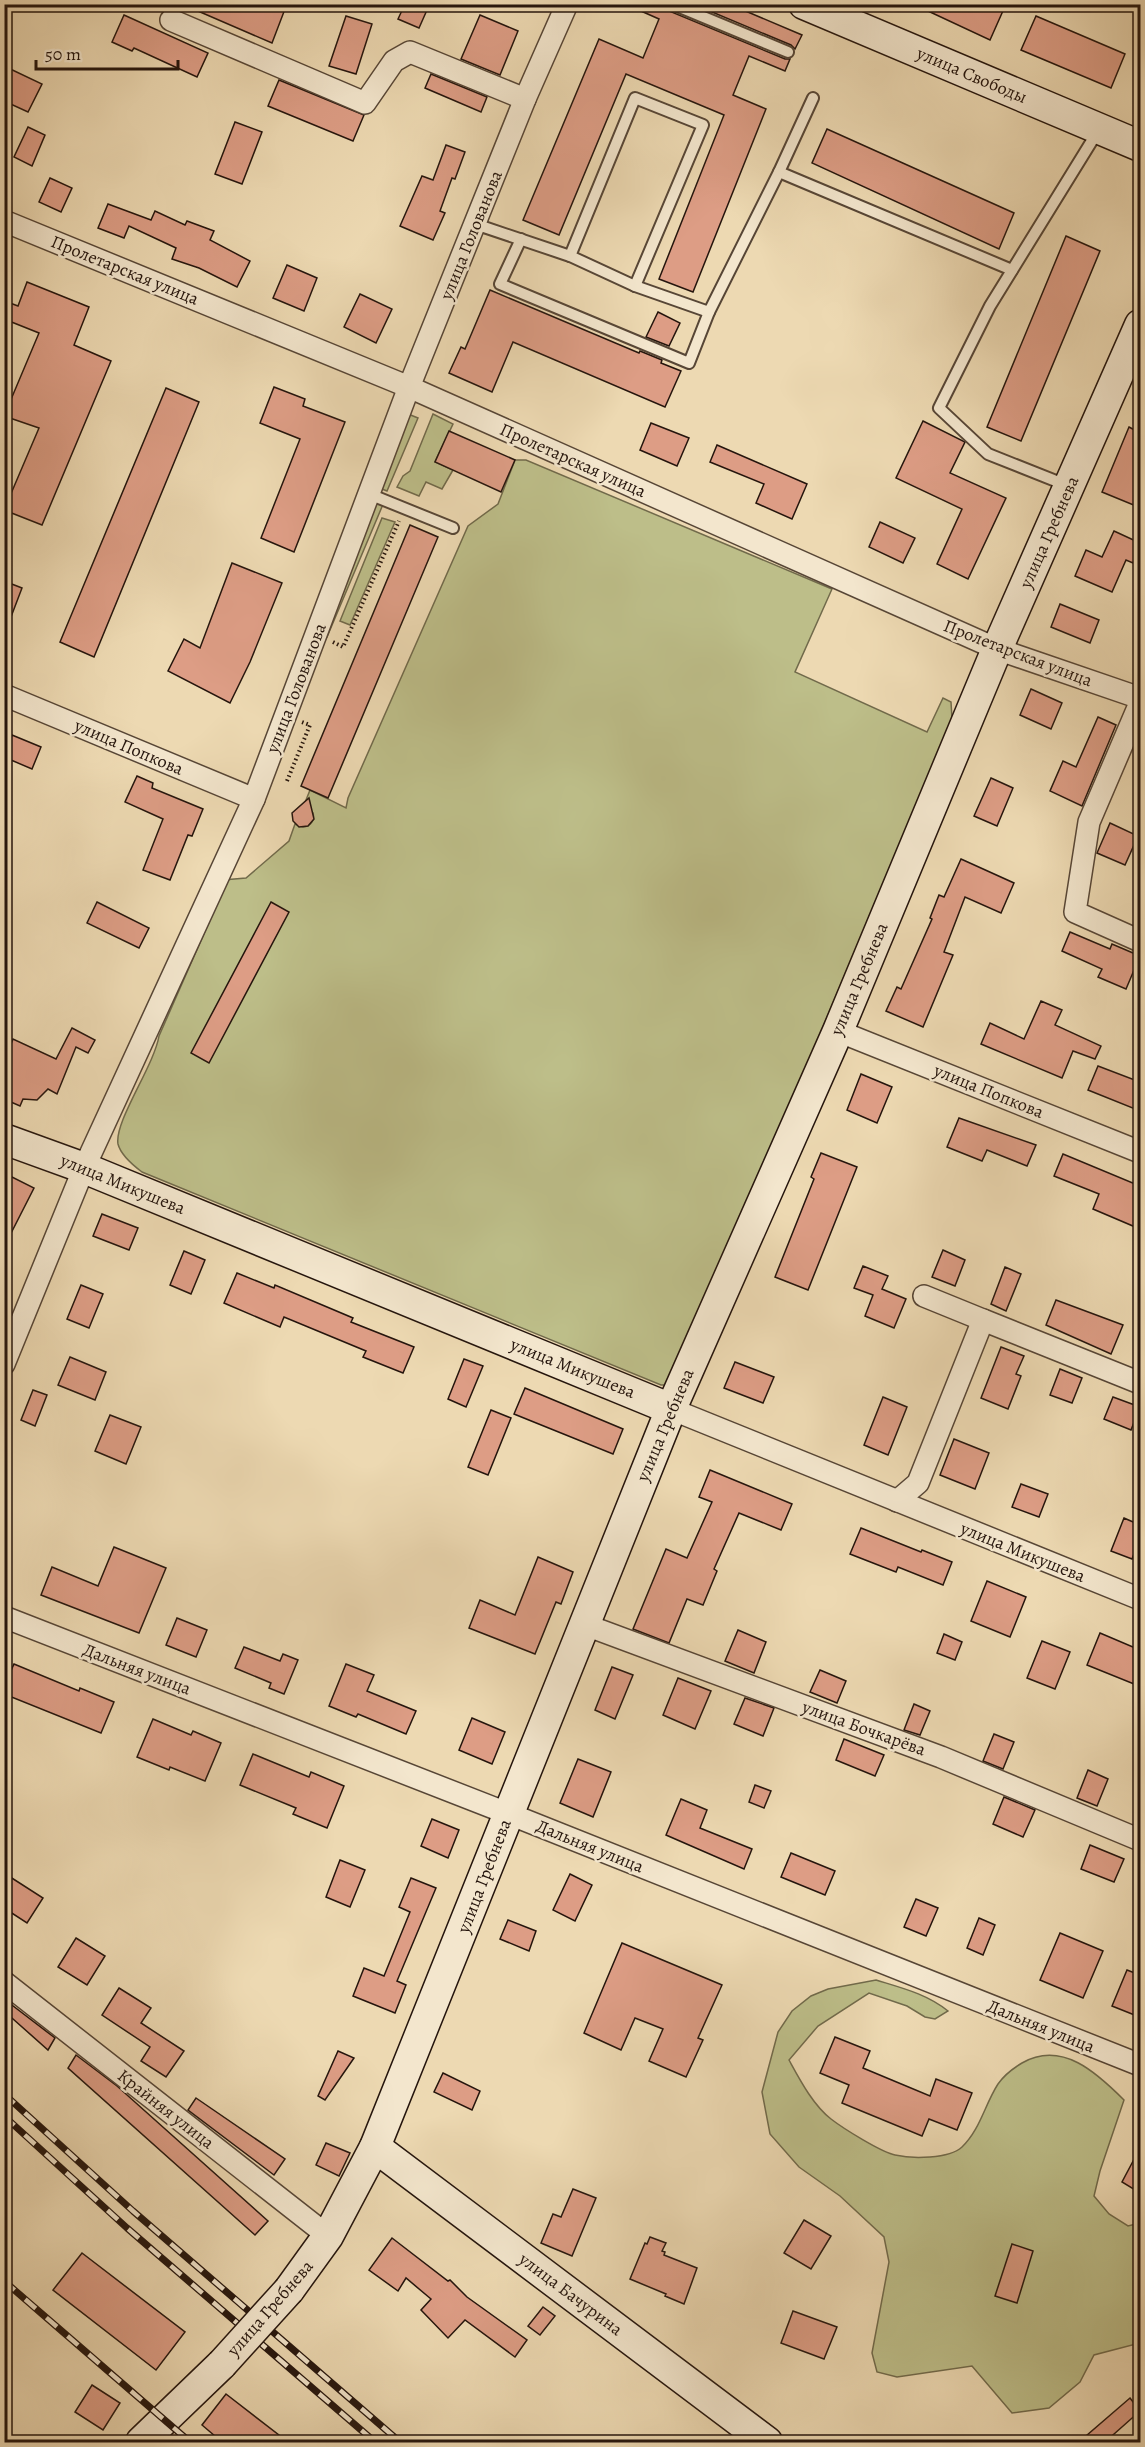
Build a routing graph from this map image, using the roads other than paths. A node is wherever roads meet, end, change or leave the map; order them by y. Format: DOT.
graph roads {
  1 [pos="567,4"];
  2 [pos="672,4"];
  3 [pos="702,4"];
  4 [pos="804,4"];
  5 [pos="174,12"];
  6 [pos="697,15"];
  7 [pos="788,52"];
  8 [pos="813,98"];
  9 [pos="525,99"];
  10 [pos="1100,129"];
  11 [pos="1140,146"];
  12 [pos="779,172"];
  13 [pos="4,221"];
  14 [pos="475,224"];
  15 [pos="521,239"];
  16 [pos="570,256"];
  17 [pos="1012,270"];
  18 [pos="635,286"];
  19 [pos="709,312"];
  20 [pos="1140,325"];
  21 [pos="1132,364"];
  22 [pos="410,387"];
  23 [pos="1069,486"];
  24 [pos="369,494"];
  25 [pos="453,528"];
  26 [pos="997,649"];
  27 [pos="4,695"];
  28 [pos="1140,701"];
  29 [pos="255,800"];
  30 [pos="1140,941"];
  31 [pos="838,1030"];
  32 [pos="4,1139"];
  33 [pos="1140,1152"];
  34 [pos="84,1168"];
  35 [pos="924,1296"];
  36 [pos="983,1320"];
  37 [pos="4,1364"];
  38 [pos="1140,1383"];
  39 [pos="671,1409"];
  40 [pos="897,1501"];
  41 [pos="1140,1599"];
  42 [pos="4,1617"];
  43 [pos="583,1624"];
  44 [pos="508,1814"];
  45 [pos="1140,1840"];
  46 [pos="4,1982"];
  47 [pos="1140,2065"];
  48 [pos="375,2147"];
  49 [pos="328,2236"];
  50 [pos="141,2442"];
  51 [pos="767,2442"];
  1 -- 9 [label="street, улица Голованова"];
  2 -- 6 [label="lane"];
  3 -- 6 [label="lane"];
  4 -- 10 [label="street, улица Свободы"];
  5 -- 9 [label="street"];
  6 -- 7 [label="lane"];
  8 -- 12 [label="lane"];
  9 -- 14 [label="street, улица Голованова"];
  10 -- 11 [label="street, улица Свободы"];
  10 -- 17 [label="lane"];
  12 -- 17 [label="lane"];
  12 -- 19 [label="lane"];
  13 -- 22 [label="street, Пролетарская улица"];
  14 -- 15 [label="lane"];
  14 -- 22 [label="street, улица Голованова"];
  15 -- 16 [label="lane"];
  15 -- 19 [label="lane"];
  16 -- 18 [label="lane"];
  16 -- 18 [label="lane"];
  17 -- 23 [label="lane"];
  18 -- 19 [label="lane"];
  20 -- 21 [label="street, улица Гребнева"];
  21 -- 23 [label="street, улица Гребнева"];
  22 -- 24 [label="street, улица Голованова"];
  22 -- 26 [label="street, Пролетарская улица"];
  23 -- 26 [label="street, улица Гребнева"];
  24 -- 25 [label="lane"];
  24 -- 29 [label="street, улица Голованова"];
  26 -- 28 [label="street, Пролетарская улица"];
  26 -- 31 [label="street, улица Гребнева"];
  27 -- 29 [label="street, улица Попкова"];
  28 -- 30 [label="street, Пролетарская улица"];
  29 -- 34 [label="street, улица Голованова"];
  31 -- 33 [label="street, улица Попкова"];
  31 -- 39 [label="street, улица Гребнева"];
  32 -- 34 [label="street, улица Микушева"];
  34 -- 37 [label="street, улица Голованова"];
  34 -- 39 [label="street, улица Микушева"];
  35 -- 36 [label="street"];
  36 -- 38 [label="street"];
  36 -- 40 [label="street"];
  39 -- 40 [label="street, улица Микушева"];
  39 -- 43 [label="street, улица Гребнева"];
  40 -- 41 [label="street, улица Микушева"];
  42 -- 44 [label="street, Дальняя улица"];
  43 -- 44 [label="street, улица Гребнева"];
  43 -- 45 [label="street, улица Бочкарёва"];
  44 -- 47 [label="street, Дальняя улица"];
  44 -- 48 [label="street, улица Гребнева"];
  46 -- 49 [label="street, Крайняя улица"];
  48 -- 49 [label="street, улица Гребнева"];
  48 -- 51 [label="street, улица Бачурина"];
  49 -- 50 [label="street, улица Гребнева, bridge"];
}
